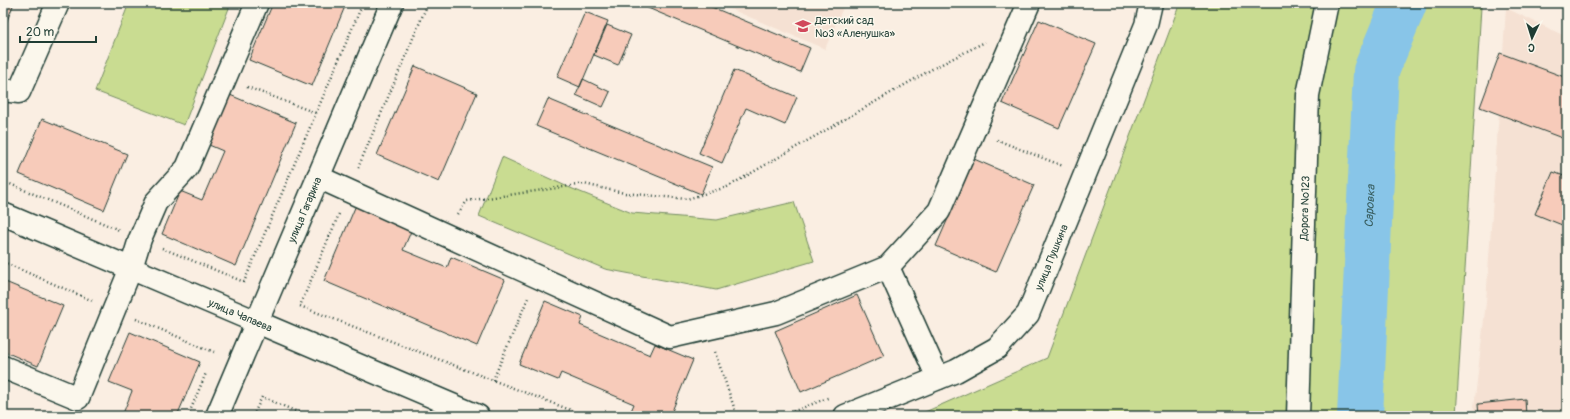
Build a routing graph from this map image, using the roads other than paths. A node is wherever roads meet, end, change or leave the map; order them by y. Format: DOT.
graph roads {
  1 [pos="58,3"];
  2 [pos="257,3"];
  3 [pos="392,3"];
  4 [pos="1029,3"];
  5 [pos="1151,3"];
  6 [pos="1327,3"];
  7 [pos="3,90"];
  8 [pos="318,177"];
  9 [pos="3,214"];
  10 [pos="888,266"];
  11 [pos="131,268"];
  12 [pos="257,322"];
  13 [pos="3,367"];
  14 [pos="938,378"];
  15 [pos="471,414"];
  16 [pos="217,416"];
  17 [pos="845,416"];
  18 [pos="1298,416"];
  1 -- 7 [label="street"];
  2 -- 11 [label="street"];
  3 -- 8 [label="street, улица Гагарина"];
  4 -- 10 [label="street"];
  5 -- 14 [label="street, улица Пушкина"];
  6 -- 18 [label="street, Дорога №123"];
  8 -- 10 [label="street"];
  8 -- 12 [label="street, улица Гагарина"];
  9 -- 11 [label="street, улица Чапаева"];
  10 -- 14 [label="street"];
  11 -- 12 [label="street, улица Чапаева"];
  11 -- 13 [label="street"];
  12 -- 15 [label="street, улица Чапаева"];
  12 -- 16 [label="street, улица Гагарина"];
  14 -- 17 [label="street, улица Пушкина"];
}
